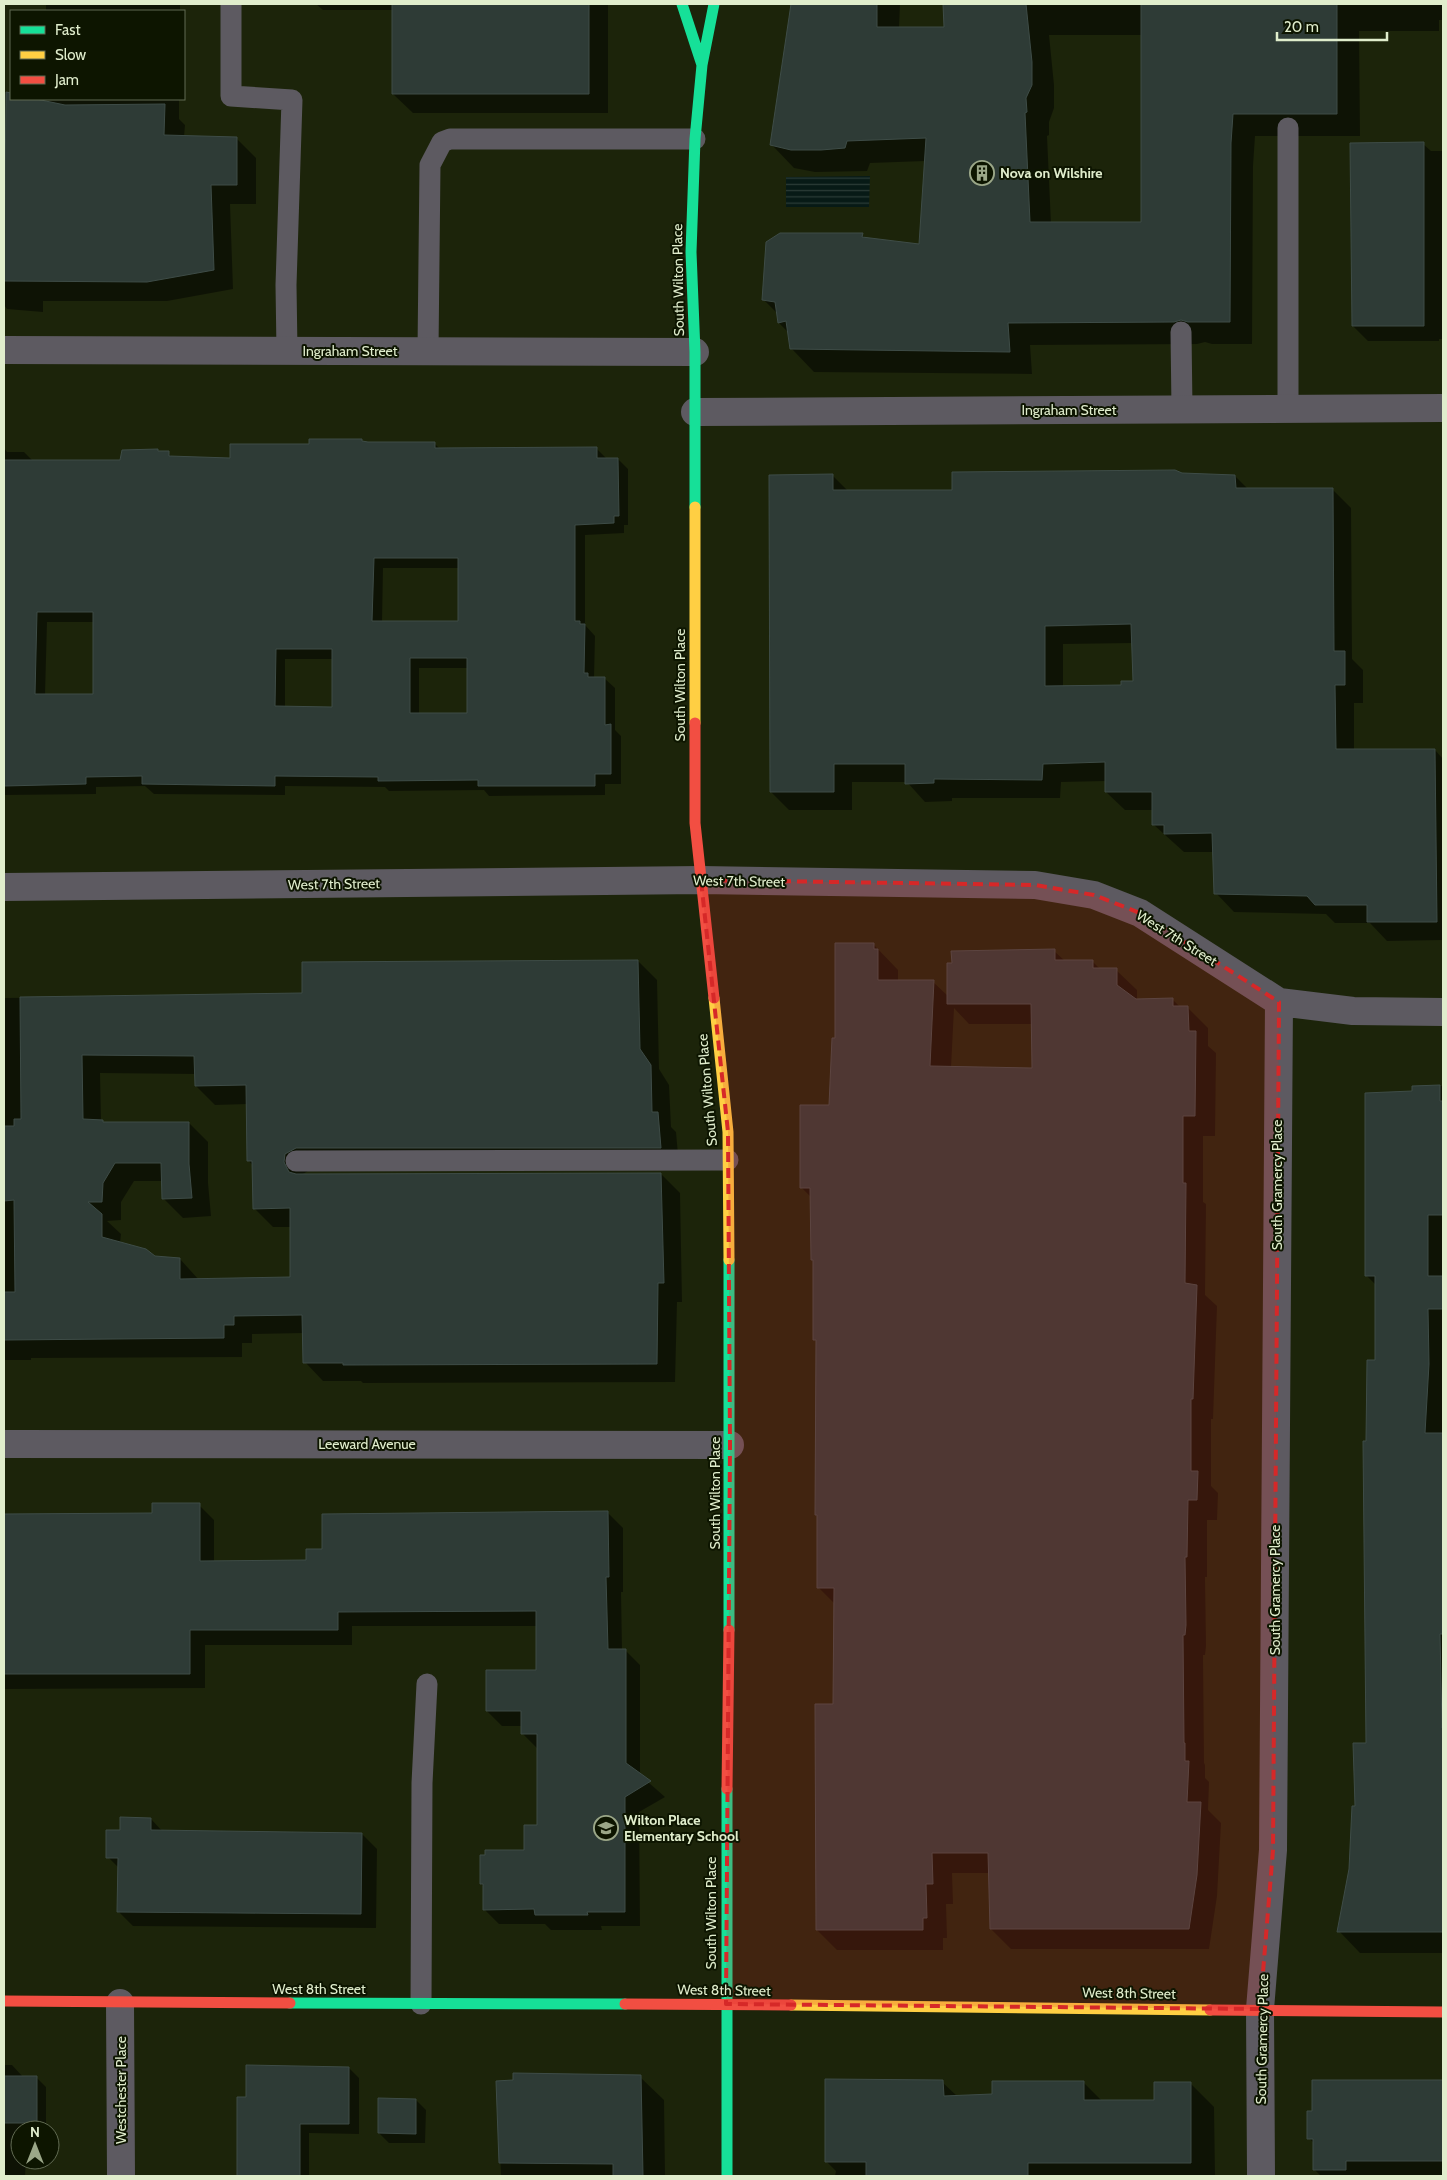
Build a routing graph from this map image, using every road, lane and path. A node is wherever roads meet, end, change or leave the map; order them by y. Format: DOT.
graph roads {
  1 [pos="231,4"];
  2 [pos="682,4"];
  3 [pos="714,4"];
  4 [pos="702,65"];
  5 [pos="1288,128"];
  6 [pos="695,139"];
  7 [pos="1181,332"];
  8 [pos="4,350"];
  9 [pos="287,351"];
  10 [pos="428,351"];
  11 [pos="695,352"];
  12 [pos="1443,408"];
  13 [pos="1182,409"];
  14 [pos="1288,409"];
  15 [pos="695,412"];
  16 [pos="701,880"];
  17 [pos="4,887"];
  18 [pos="1278,1002"];
  19 [pos="1443,1012"];
  20 [pos="728,1160"];
  21 [pos="296,1161"];
  22 [pos="4,1444"];
  23 [pos="730,1445"];
  24 [pos="427,1684"];
  25 [pos="4,2001"];
  26 [pos="120,2003"];
  27 [pos="421,2004"];
  28 [pos="726,2004"];
  29 [pos="1260,2009"];
  30 [pos="1443,2012"];
  31 [pos="121,2176"];
  32 [pos="727,2176"];
  33 [pos="1261,2176"];
  1 -- 9 [label="lane"];
  2 -- 4 [label="main road"];
  3 -- 4 [label="main road, South Wilton Place"];
  4 -- 6 [label="main road, South Wilton Place"];
  5 -- 14 [label="lane"];
  6 -- 10 [label="lane"];
  6 -- 11 [label="main road, South Wilton Place"];
  7 -- 13 [label="lane"];
  8 -- 9 [label="street, Ingraham Street"];
  9 -- 10 [label="street, Ingraham Street"];
  10 -- 11 [label="street, Ingraham Street"];
  11 -- 15 [label="main road, South Wilton Place"];
  12 -- 14 [label="street, Ingraham Street"];
  13 -- 14 [label="street, Ingraham Street"];
  13 -- 15 [label="street, Ingraham Street"];
  15 -- 16 [label="main road, South Wilton Place"];
  16 -- 17 [label="street, West 7th Street"];
  16 -- 18 [label="street, West 7th Street"];
  16 -- 20 [label="main road, South Wilton Place"];
  18 -- 19 [label="street, West 7th Street"];
  18 -- 29 [label="street, South Gramercy Place"];
  20 -- 21 [label="lane"];
  20 -- 23 [label="main road, South Wilton Place"];
  22 -- 23 [label="street, Leeward Avenue"];
  23 -- 28 [label="main road, South Wilton Place"];
  24 -- 27 [label="lane"];
  25 -- 26 [label="main road, West 8th Street"];
  26 -- 27 [label="main road, West 8th Street"];
  26 -- 31 [label="street, Westchester Place"];
  27 -- 28 [label="main road, West 8th Street"];
  28 -- 29 [label="main road, West 8th Street"];
  28 -- 32 [label="main road, South Wilton Place"];
  29 -- 30 [label="main road, West 8th Street"];
  29 -- 33 [label="street, South Gramercy Place"];
}
